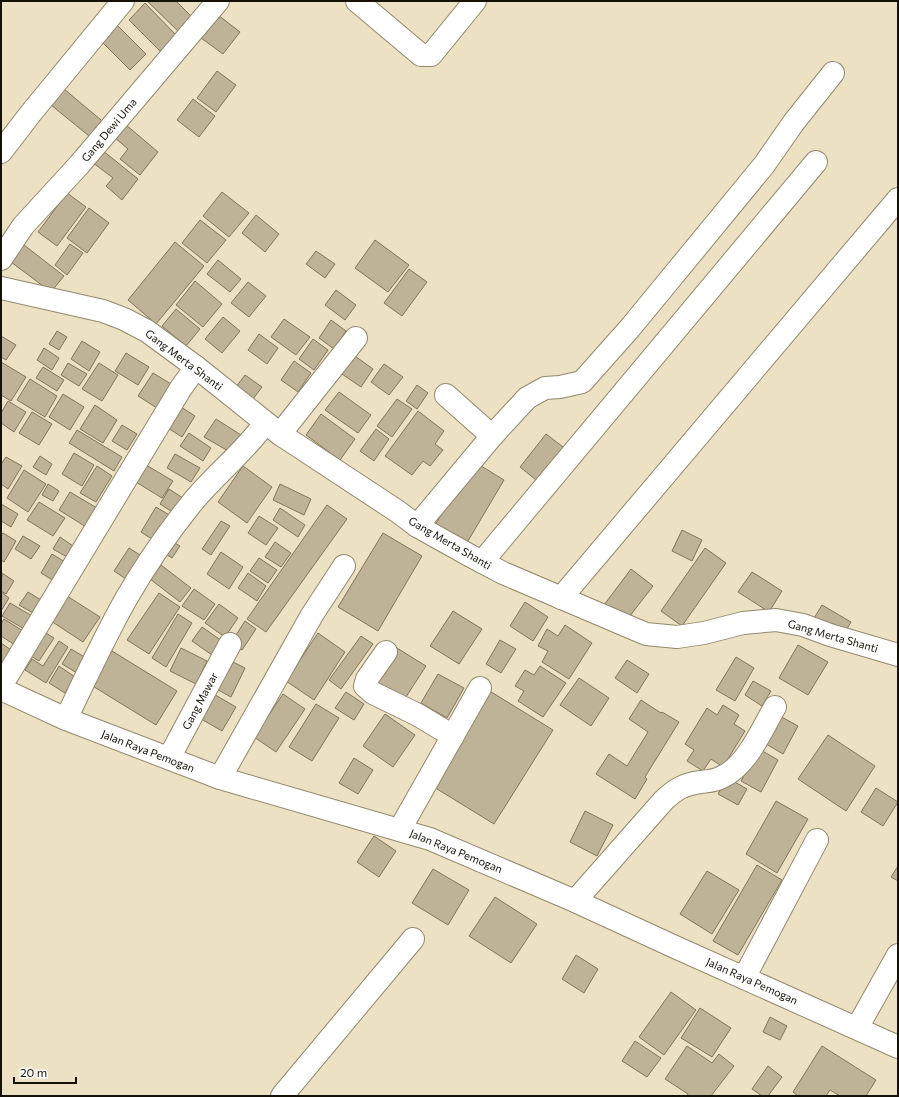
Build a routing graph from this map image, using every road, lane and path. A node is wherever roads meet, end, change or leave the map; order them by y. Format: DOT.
graph roads {
  1 [pos="123,1"];
  2 [pos="218,1"];
  3 [pos="357,1"];
  4 [pos="475,1"];
  5 [pos="833,73"];
  6 [pos="1,152"];
  7 [pos="816,162"];
  8 [pos="898,199"];
  9 [pos="1,259"];
  10 [pos="1,288"];
  11 [pos="356,338"];
  12 [pos="190,376"];
  13 [pos="446,395"];
  14 [pos="264,432"];
  15 [pos="492,436"];
  16 [pos="416,526"];
  17 [pos="482,562"];
  18 [pos="344,566"];
  19 [pos="561,598"];
  20 [pos="230,644"];
  21 [pos="386,652"];
  22 [pos="898,655"];
  23 [pos="1,688"];
  24 [pos="480,688"];
  25 [pos="775,707"];
  26 [pos="66,719"];
  27 [pos="453,736"];
  28 [pos="169,758"];
  29 [pos="220,778"];
  30 [pos="400,829"];
  31 [pos="817,840"];
  32 [pos="575,901"];
  33 [pos="413,939"];
  34 [pos="898,955"];
  35 [pos="744,978"];
  36 [pos="858,1028"];
  37 [pos="898,1047"];
  38 [pos="282,1096"];
  1 -- 6 [label="street"];
  2 -- 9 [label="street, Gang Dewi Uma"];
  3 -- 4 [label="street"];
  5 -- 15 [label="street"];
  7 -- 17 [label="street"];
  8 -- 19 [label="street"];
  10 -- 12 [label="street, Gang Merta Shanti"];
  11 -- 14 [label="street"];
  12 -- 14 [label="street, Gang Merta Shanti"];
  12 -- 23 [label="street"];
  13 -- 15 [label="street"];
  14 -- 16 [label="street, Gang Merta Shanti"];
  14 -- 26 [label="street"];
  15 -- 16 [label="street"];
  16 -- 17 [label="street, Gang Merta Shanti"];
  17 -- 19 [label="street, Gang Merta Shanti"];
  18 -- 29 [label="street"];
  19 -- 22 [label="street, Gang Merta Shanti"];
  20 -- 28 [label="street, Gang Mawar"];
  21 -- 27 [label="street"];
  23 -- 26 [label="street, Jalan Raya Pemogan"];
  24 -- 27 [label="street"];
  25 -- 32 [label="street"];
  26 -- 28 [label="street, Jalan Raya Pemogan"];
  27 -- 30 [label="street"];
  28 -- 29 [label="street, Jalan Raya Pemogan"];
  29 -- 30 [label="street, Jalan Raya Pemogan"];
  30 -- 32 [label="street, Jalan Raya Pemogan"];
  31 -- 35 [label="street"];
  32 -- 35 [label="street, Jalan Raya Pemogan"];
  33 -- 38 [label="street"];
  34 -- 36 [label="street"];
  35 -- 36 [label="street, Jalan Raya Pemogan"];
  36 -- 37 [label="street, Jalan Raya Pemogan"];
}
